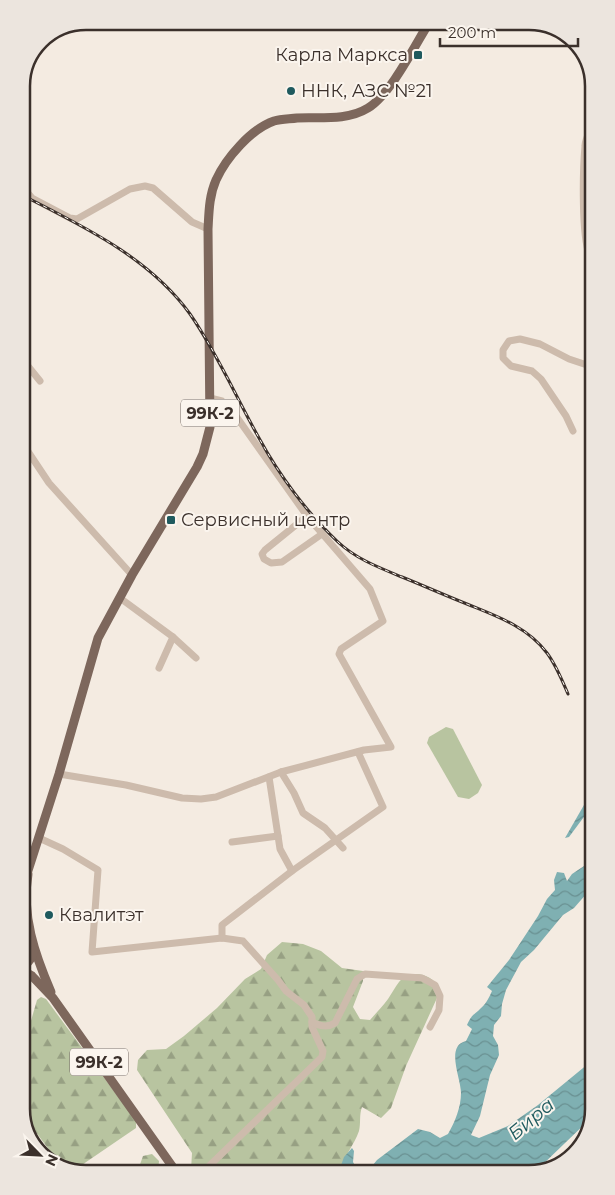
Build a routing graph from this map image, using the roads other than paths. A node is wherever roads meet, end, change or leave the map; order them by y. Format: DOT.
graph roads {
  1 [pos="424,30"];
  2 [pos="30,196"];
  3 [pos="208,229"];
  4 [pos="585,364"];
  5 [pos="30,369"];
  6 [pos="40,381"];
  7 [pos="210,398"];
  8 [pos="573,431"];
  9 [pos="30,454"];
  10 [pos="307,516"];
  11 [pos="322,534"];
  12 [pos="132,575"];
  13 [pos="120,598"];
  14 [pos="174,637"];
  15 [pos="196,658"];
  16 [pos="159,668"];
  17 [pos="358,752"];
  18 [pos="281,772"];
  19 [pos="59,774"];
  20 [pos="269,777"];
  21 [pos="278,836"];
  22 [pos="39,838"];
  23 [pos="335,839"];
  24 [pos="232,842"];
  25 [pos="343,848"];
  26 [pos="30,866"];
  27 [pos="292,871"];
  28 [pos="30,936"];
  29 [pos="222,938"];
  30 [pos="34,950"];
  31 [pos="30,962"];
  32 [pos="30,975"];
  33 [pos="53,998"];
  34 [pos="312,1022"];
  35 [pos="430,1028"];
  36 [pos="172,1165"];
  37 [pos="210,1165"];
  1 -- 3 [label="main road, 99К-2"];
  2 -- 3 [label="street"];
  3 -- 7 [label="main road, 99К-2"];
  4 -- 8 [label="street"];
  5 -- 6 [label="street"];
  7 -- 10 [label="street"];
  7 -- 12 [label="main road, 99К-2"];
  9 -- 12 [label="street"];
  10 -- 11 [label="street"];
  10 -- 11 [label="street"];
  11 -- 17 [label="street"];
  12 -- 13 [label="main road, 99К-2"];
  13 -- 14 [label="street"];
  13 -- 19 [label="main road, 99К-2"];
  14 -- 15 [label="street"];
  14 -- 16 [label="street"];
  17 -- 18 [label="street"];
  17 -- 23 [label="street"];
  18 -- 20 [label="street"];
  18 -- 23 [label="street"];
  19 -- 20 [label="street"];
  19 -- 22 [label="main road, 99К-2"];
  20 -- 21 [label="street"];
  21 -- 24 [label="street"];
  21 -- 27 [label="street"];
  22 -- 26 [label="main road, 99К-2"];
  22 -- 29 [label="street"];
  23 -- 25 [label="street"];
  23 -- 27 [label="street"];
  27 -- 29 [label="street"];
  28 -- 30 [label="main road, 99К-2"];
  29 -- 34 [label="street"];
  30 -- 31 [label="main road"];
  30 -- 33 [label="main road, 99К-2"];
  32 -- 33 [label="main road, 99К-2"];
  33 -- 36 [label="main road, 99К-2"];
  34 -- 35 [label="street"];
  34 -- 37 [label="street"];
}
